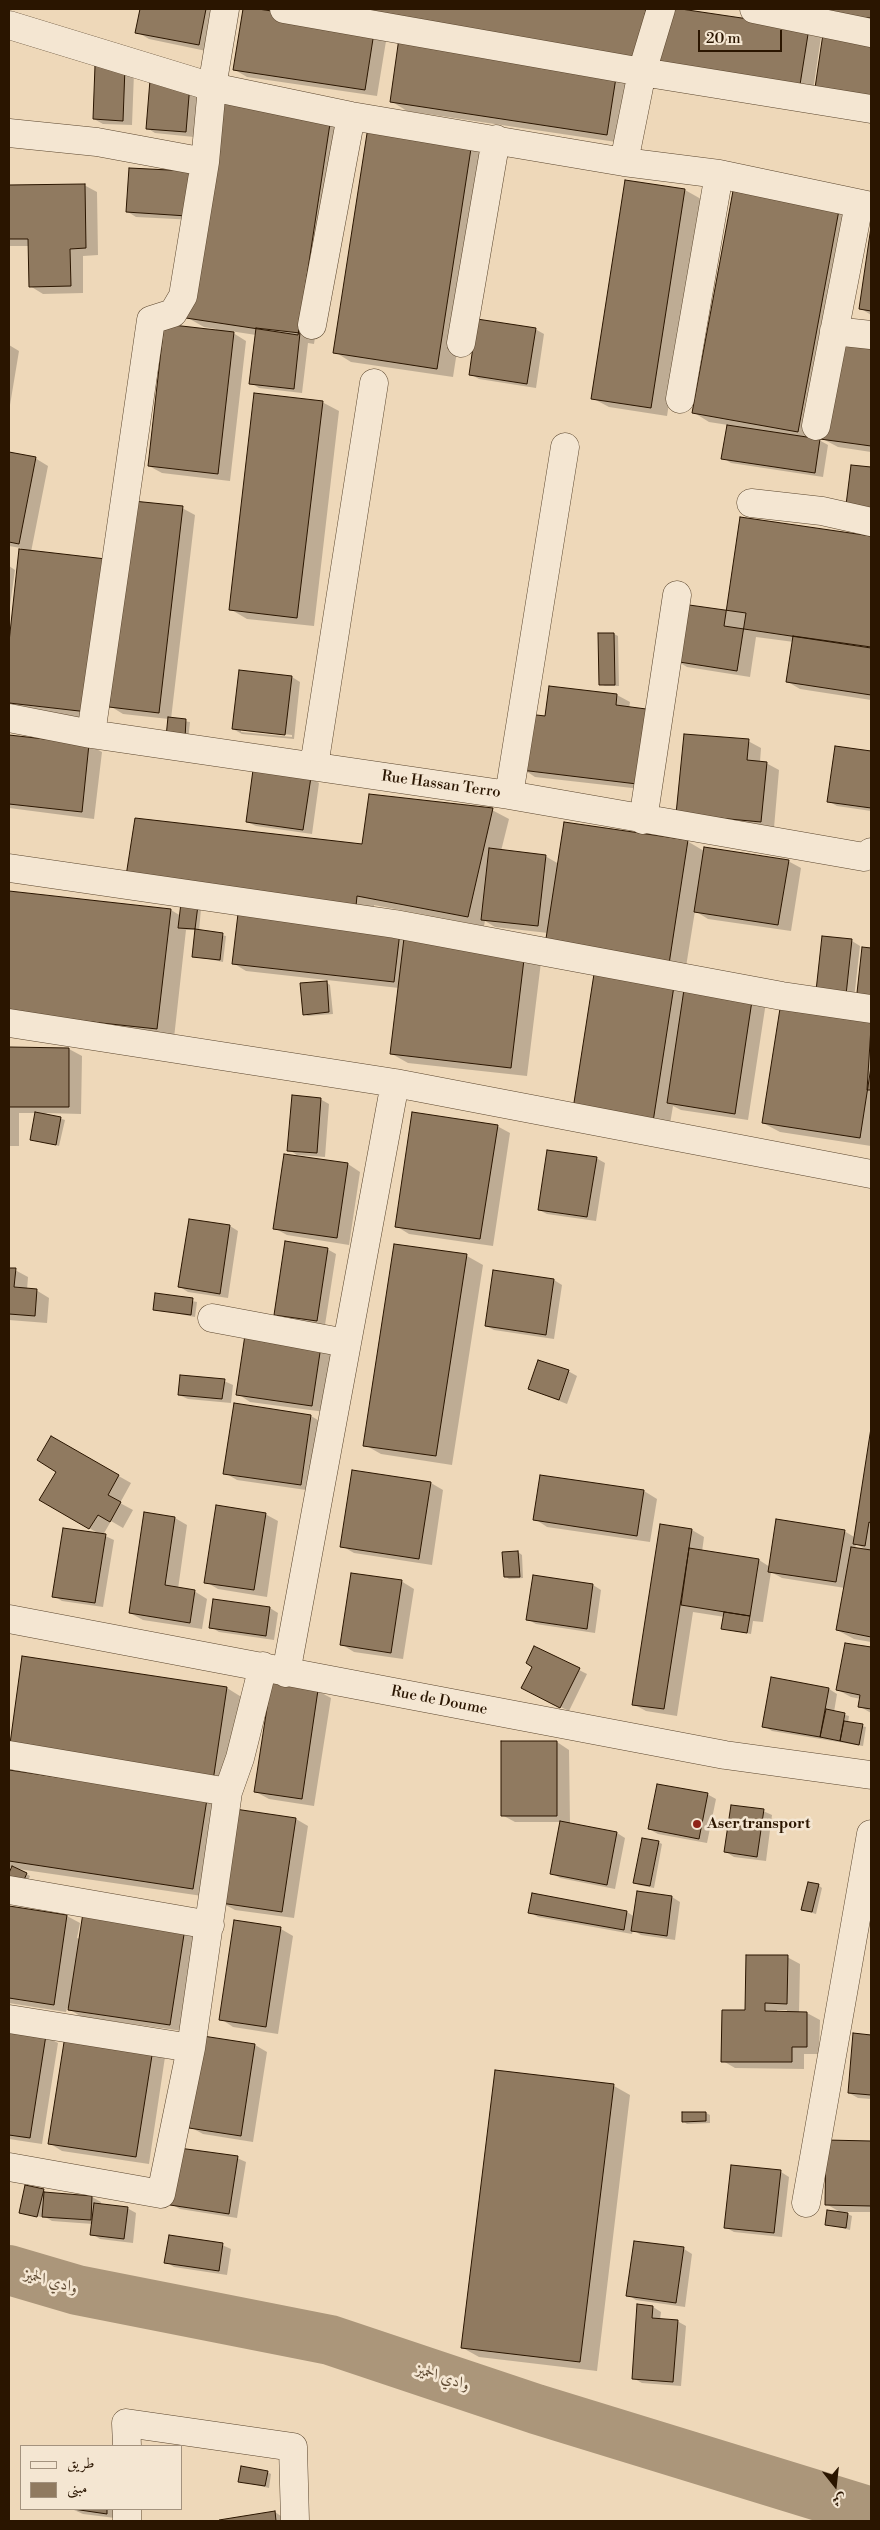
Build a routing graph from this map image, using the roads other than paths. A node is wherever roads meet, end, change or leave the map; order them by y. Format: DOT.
graph roads {
  1 [pos="226,9"];
  2 [pos="284,9"];
  3 [pos="660,9"];
  4 [pos="754,9"];
  5 [pos="9,25"];
  6 [pos="871,33"];
  7 [pos="642,72"];
  8 [pos="212,87"];
  9 [pos="871,109"];
  10 [pos="351,116"];
  11 [pos="9,133"];
  12 [pos="496,138"];
  13 [pos="204,162"];
  14 [pos="624,162"];
  15 [pos="719,174"];
  16 [pos="865,205"];
  17 [pos="312,325"];
  18 [pos="834,331"];
  19 [pos="871,335"];
  20 [pos="461,343"];
  21 [pos="374,383"];
  22 [pos="680,399"];
  23 [pos="816,426"];
  24 [pos="565,447"];
  25 [pos="751,503"];
  26 [pos="871,522"];
  27 [pos="677,594"];
  28 [pos="9,718"];
  29 [pos="91,734"];
  30 [pos="314,766"];
  31 [pos="509,795"];
  32 [pos="642,820"];
  33 [pos="871,852"];
  34 [pos="9,868"];
  35 [pos="871,1010"];
  36 [pos="9,1022"];
  37 [pos="395,1083"];
  38 [pos="871,1174"];
  39 [pos="212,1318"];
  40 [pos="346,1343"];
  41 [pos="9,1619"];
  42 [pos="274,1670"];
  43 [pos="9,1755"];
  44 [pos="871,1775"];
  45 [pos="228,1792"];
  46 [pos="871,1834"];
  47 [pos="9,1890"];
  48 [pos="210,1925"];
  49 [pos="9,2019"];
  50 [pos="192,2048"];
  51 [pos="9,2167"];
  52 [pos="806,2203"];
  53 [pos="127,2445"];
  54 [pos="295,2521"];
  1 -- 8 [label="street"];
  2 -- 7 [label="street"];
  3 -- 7 [label="street"];
  4 -- 6 [label="street"];
  5 -- 8 [label="street"];
  7 -- 9 [label="street"];
  7 -- 14 [label="street"];
  8 -- 10 [label="street"];
  8 -- 13 [label="street"];
  10 -- 12 [label="street"];
  10 -- 17 [label="street"];
  11 -- 13 [label="street"];
  12 -- 14 [label="street"];
  12 -- 20 [label="street"];
  13 -- 29 [label="street"];
  14 -- 15 [label="street"];
  15 -- 16 [label="street"];
  15 -- 22 [label="street"];
  16 -- 18 [label="street"];
  18 -- 19 [label="street"];
  18 -- 23 [label="street"];
  21 -- 30 [label="street"];
  24 -- 31 [label="street"];
  25 -- 26 [label="street"];
  27 -- 32 [label="street"];
  28 -- 29 [label="street, Rue Hassan Terro"];
  29 -- 30 [label="street, Rue Hassan Terro"];
  30 -- 31 [label="street, Rue Hassan Terro"];
  31 -- 32 [label="street, Rue Hassan Terro"];
  32 -- 33 [label="street, Rue Hassan Terro"];
  34 -- 35 [label="street"];
  36 -- 37 [label="street"];
  37 -- 38 [label="street"];
  37 -- 40 [label="street"];
  39 -- 40 [label="street"];
  40 -- 42 [label="street"];
  41 -- 42 [label="street, Rue de Doume"];
  42 -- 44 [label="street, Rue de Doume"];
  42 -- 45 [label="street"];
  43 -- 45 [label="street"];
  45 -- 48 [label="street"];
  46 -- 52 [label="street"];
  47 -- 48 [label="street"];
  48 -- 50 [label="street"];
  49 -- 50 [label="street"];
  50 -- 51 [label="street"];
  53 -- 54 [label="street"];
}
